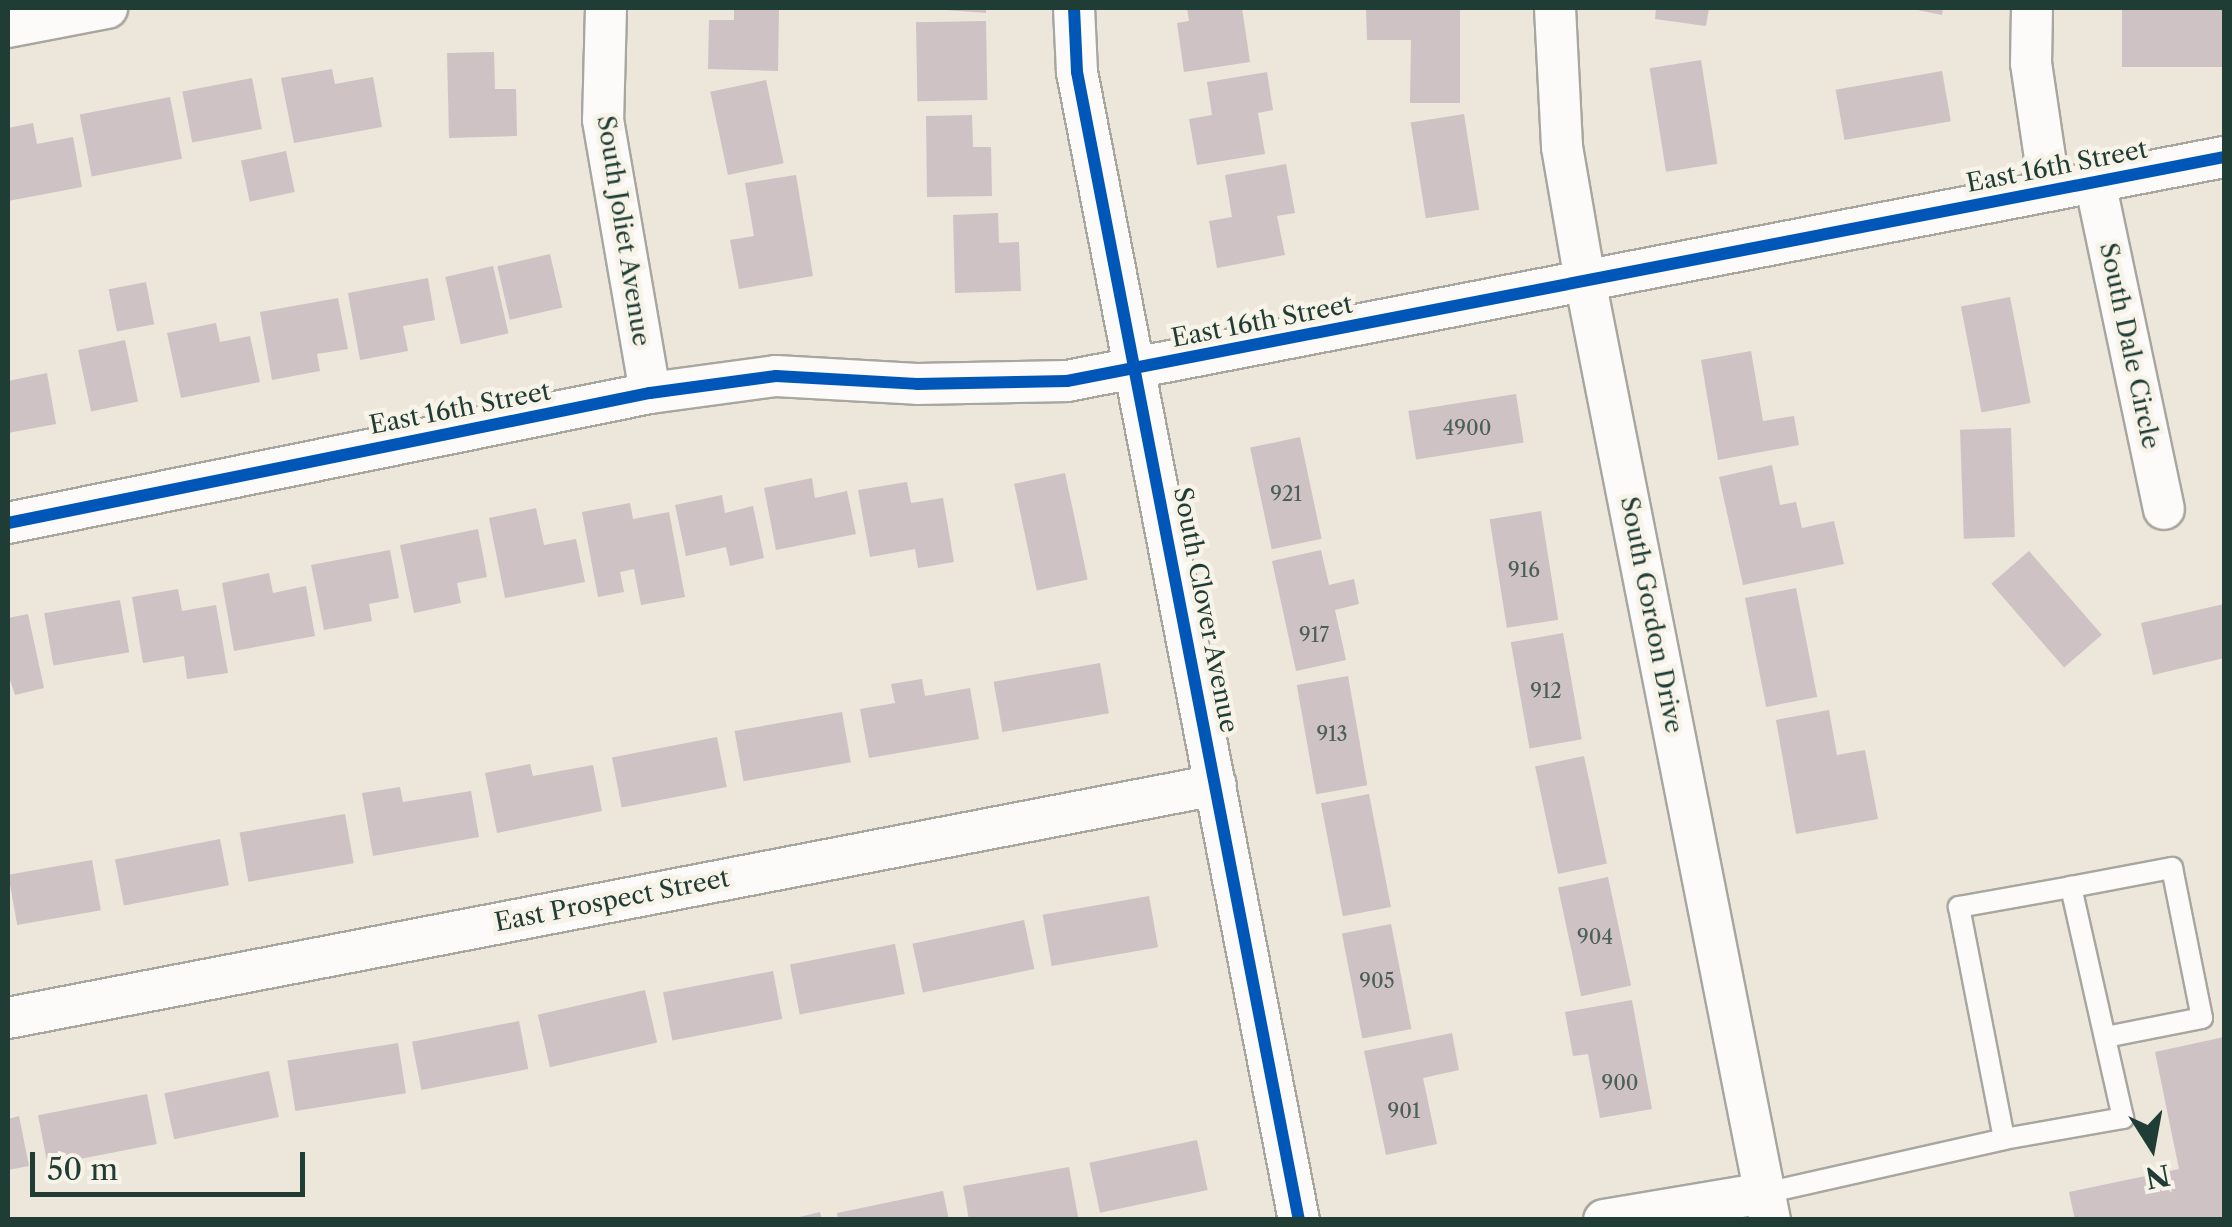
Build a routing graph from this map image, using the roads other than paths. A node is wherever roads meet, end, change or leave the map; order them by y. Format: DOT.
graph roads {
  1 [pos="107,8"];
  2 [pos="606,8"];
  3 [pos="1074,8"];
  4 [pos="1555,8"];
  5 [pos="2032,8"];
  6 [pos="8,27"];
  7 [pos="2224,157"];
  8 [pos="2095,182"];
  9 [pos="2050,191"];
  10 [pos="1585,280"];
  11 [pos="1136,370"];
  12 [pos="650,393"];
  13 [pos="2164,509"];
  14 [pos="8,523"];
  15 [pos="1216,785"];
  16 [pos="2071,886"];
  17 [pos="8,1018"];
  18 [pos="2106,1037"];
  19 [pos="2004,1139"];
  20 [pos="1767,1206"];
  21 [pos="1300,1220"];
  22 [pos="1604,1220"];
  1 -- 6 [label="street"];
  2 -- 12 [label="street, South Joliet Avenue"];
  3 -- 11 [label="street, South Clover Avenue"];
  4 -- 10 [label="street, South Gordon Drive"];
  5 -- 9 [label="street"];
  7 -- 8 [label="street, East 16th Street"];
  8 -- 9 [label="street, East 16th Street"];
  8 -- 13 [label="street, South Dale Circle"];
  9 -- 10 [label="street, East 16th Street"];
  10 -- 11 [label="street, East 16th Street"];
  10 -- 20 [label="street, South Gordon Drive"];
  11 -- 12 [label="street, East 16th Street"];
  11 -- 15 [label="street, South Clover Avenue"];
  12 -- 14 [label="street, East 16th Street"];
  15 -- 17 [label="street, East Prospect Street"];
  15 -- 21 [label="street, South Clover Avenue"];
  16 -- 18 [label="lane"];
  16 -- 18 [label="lane"];
  16 -- 19 [label="lane"];
  18 -- 19 [label="lane"];
  19 -- 20 [label="lane"];
  20 -- 22 [label="street"];
}
